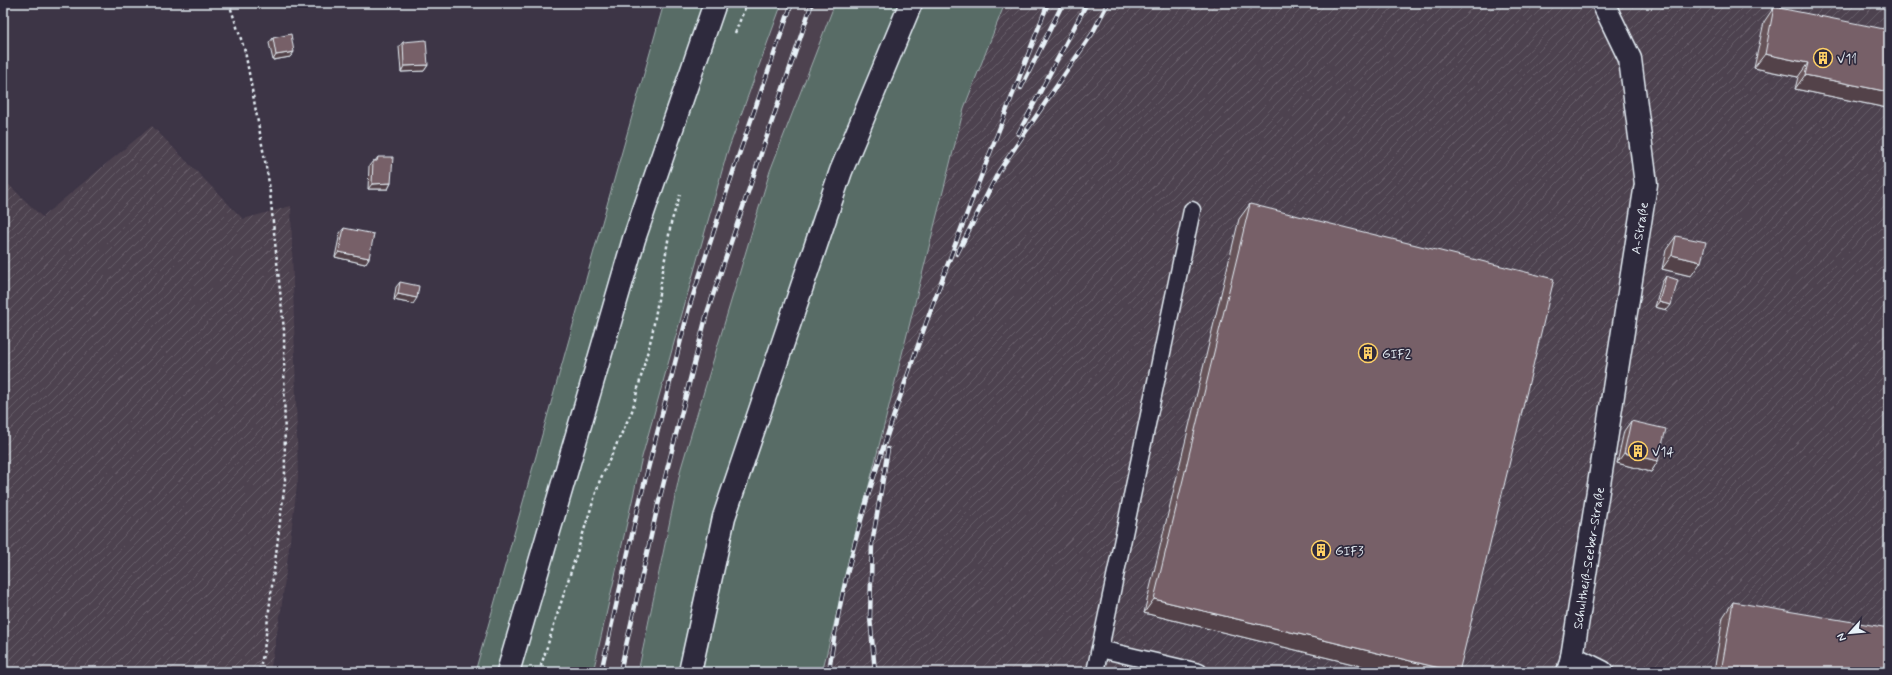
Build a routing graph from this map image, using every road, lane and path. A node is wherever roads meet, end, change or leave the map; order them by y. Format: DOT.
graph roads {
  1 [pos="228,3"];
  2 [pos="715,3"];
  3 [pos="747,3"];
  4 [pos="911,3"];
  5 [pos="1603,3"];
  6 [pos="734,36"];
  7 [pos="680,193"];
  8 [pos="1192,210"];
  9 [pos="1604,459"];
  10 [pos="1100,649"];
  11 [pos="1570,665"];
  12 [pos="259,672"];
  13 [pos="508,672"];
  14 [pos="539,672"];
  15 [pos="690,672"];
  16 [pos="1095,672"];
  17 [pos="1199,672"];
  18 [pos="1602,672"];
  1 -- 12 [label="path"];
  2 -- 13 [label="main road"];
  3 -- 6 [label="path"];
  4 -- 15 [label="main road"];
  5 -- 9 [label="main road, A-Straße"];
  7 -- 14 [label="path"];
  8 -- 10 [label="lane"];
  9 -- 11 [label="main road, Schultheiß-Seeber-Straße"];
  10 -- 16 [label="lane"];
  10 -- 17 [label="lane"];
  11 -- 18 [label="main road, Schultheiß-Seeber-Straße"];
}
